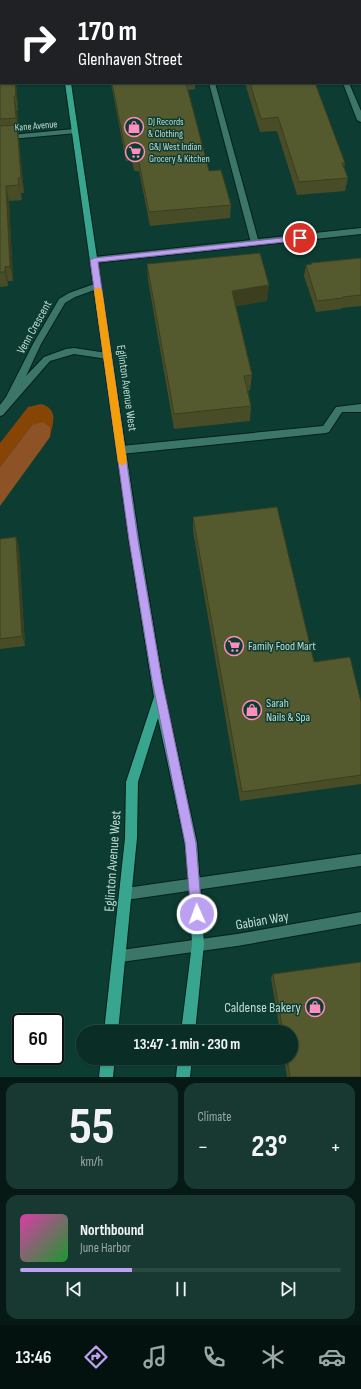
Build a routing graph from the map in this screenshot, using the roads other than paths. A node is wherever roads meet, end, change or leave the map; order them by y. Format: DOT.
graph roads {
  1 [pos="68,84"];
  2 [pos="212,84"];
  3 [pos="346,84"];
  4 [pos="361,120"];
  5 [pos="74,131"];
  6 [pos="0,138"];
  7 [pos="361,232"];
  8 [pos="255,243"];
  9 [pos="94,260"];
  10 [pos="98,286"];
  11 [pos="107,356"];
  12 [pos="10,399"];
  13 [pos="361,408"];
  14 [pos="0,412"];
  15 [pos="121,450"];
  16 [pos="159,696"];
  17 [pos="361,860"];
  18 [pos="195,885"];
  19 [pos="126,894"];
  20 [pos="361,918"];
  21 [pos="198,944"];
  22 [pos="121,956"];
  23 [pos="112,1025"];
  24 [pos="189,1025"];
  25 [pos="107,1065"];
  26 [pos="184,1065"];
  27 [pos="106,1077"];
  28 [pos="183,1077"];
  1 -- 5 [label="main road, Eglinton Avenue West"];
  2 -- 8 [label="street"];
  3 -- 4 [label="street"];
  5 -- 6 [label="street, Kane Avenue"];
  5 -- 9 [label="main road, Eglinton Avenue West"];
  7 -- 8 [label="street"];
  8 -- 9 [label="street"];
  9 -- 10 [label="main road, Eglinton Avenue West"];
  10 -- 11 [label="main road, Eglinton Avenue West"];
  10 -- 12 [label="street, Venn Crescent"];
  11 -- 12 [label="street, Venn Crescent"];
  11 -- 15 [label="main road, Eglinton Avenue West"];
  12 -- 14 [label="street, Venn Crescent"];
  13 -- 15 [label="street"];
  15 -- 16 [label="main road, Eglinton Avenue West"];
  16 -- 18 [label="main road, Eglinton Avenue West"];
  16 -- 19 [label="main road, Eglinton Avenue West"];
  17 -- 18 [label="street"];
  18 -- 19 [label="street"];
  18 -- 21 [label="main road, Eglinton Avenue West"];
  19 -- 22 [label="main road, Eglinton Avenue West"];
  20 -- 21 [label="street, Gabian Way"];
  21 -- 22 [label="street, Gabian Way"];
  21 -- 24 [label="main road, Eglinton Avenue West"];
  22 -- 23 [label="main road, Eglinton Avenue West"];
  25 -- 27 [label="main road"];
  26 -- 28 [label="main road"];
}
